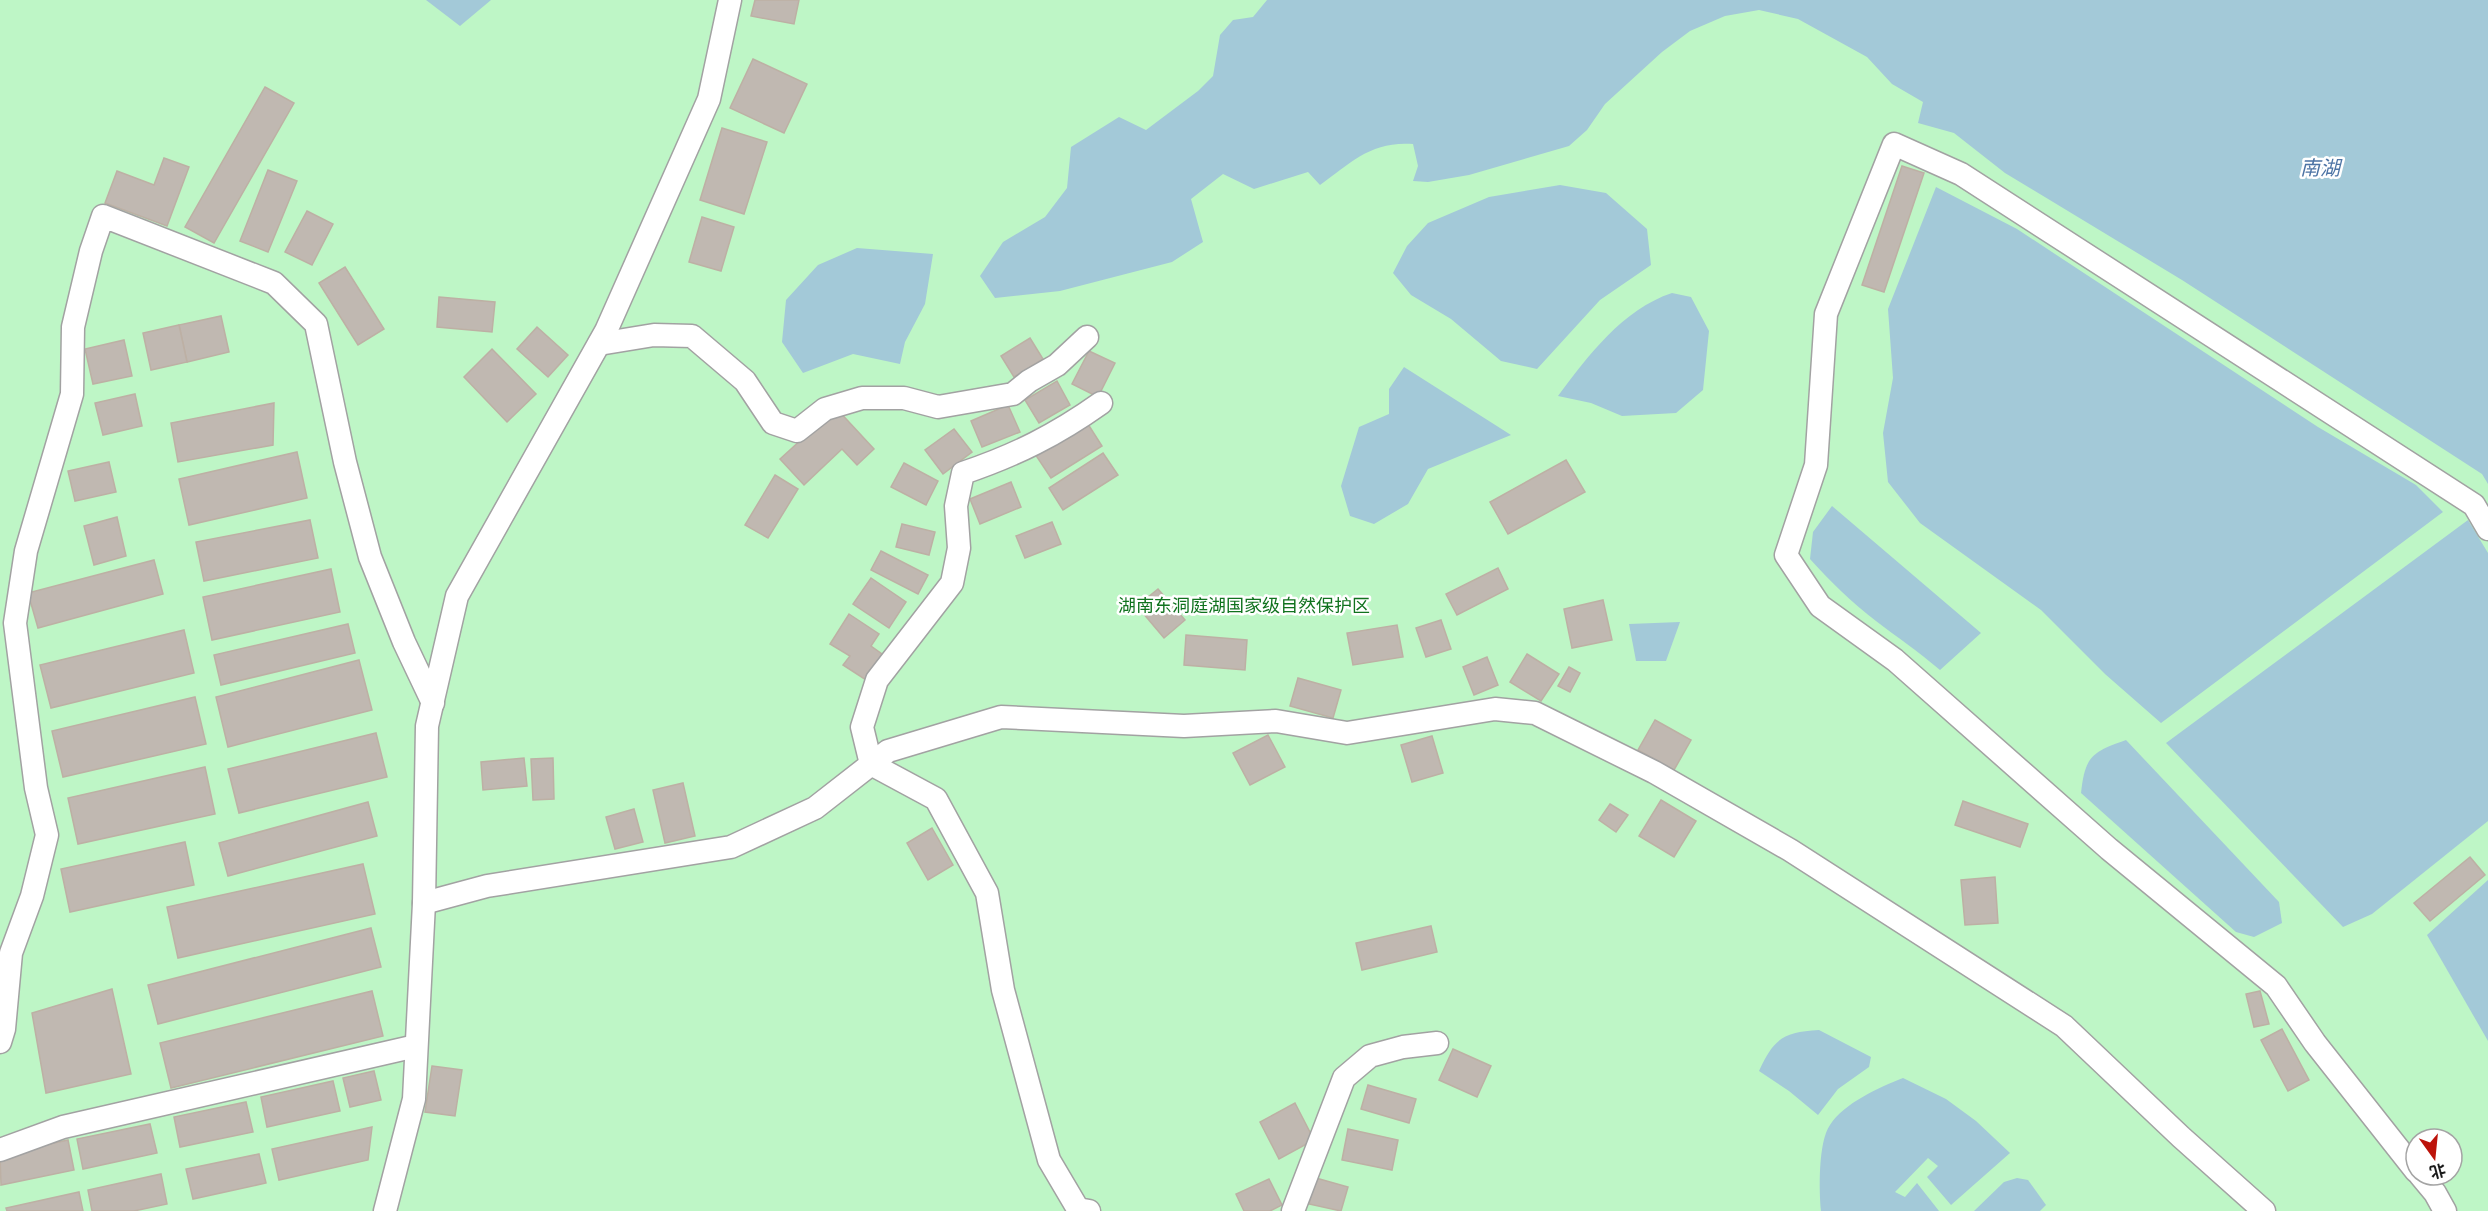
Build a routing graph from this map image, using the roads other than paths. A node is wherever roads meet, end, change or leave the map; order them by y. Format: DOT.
graph roads {
  1 [pos="726,4"];
  2 [pos="1086,337"];
  3 [pos="599,344"];
  4 [pos="1101,403"];
  5 [pos="2488,530"];
  6 [pos="433,703"];
  7 [pos="871,764"];
  8 [pos="424,903"];
  9 [pos="0,1042"];
  10 [pos="1437,1043"];
  11 [pos="416,1046"];
  12 [pos="0,1150"];
  13 [pos="2404,1156"];
  14 [pos="2430,1187"];
  15 [pos="386,1211"];
  16 [pos="1089,1211"];
  17 [pos="1293,1211"];
  18 [pos="2264,1211"];
  19 [pos="2445,1211"];
  1 -- 3 [label="street"];
  2 -- 3 [label="street"];
  3 -- 6 [label="street"];
  4 -- 7 [label="street"];
  5 -- 13 [label="street"];
  6 -- 8 [label="street"];
  6 -- 9 [label="street"];
  7 -- 8 [label="street"];
  7 -- 16 [label="street"];
  7 -- 18 [label="street"];
  8 -- 11 [label="street"];
  10 -- 17 [label="street"];
  11 -- 12 [label="street"];
  11 -- 15 [label="street"];
  14 -- 19 [label="street"];
}
